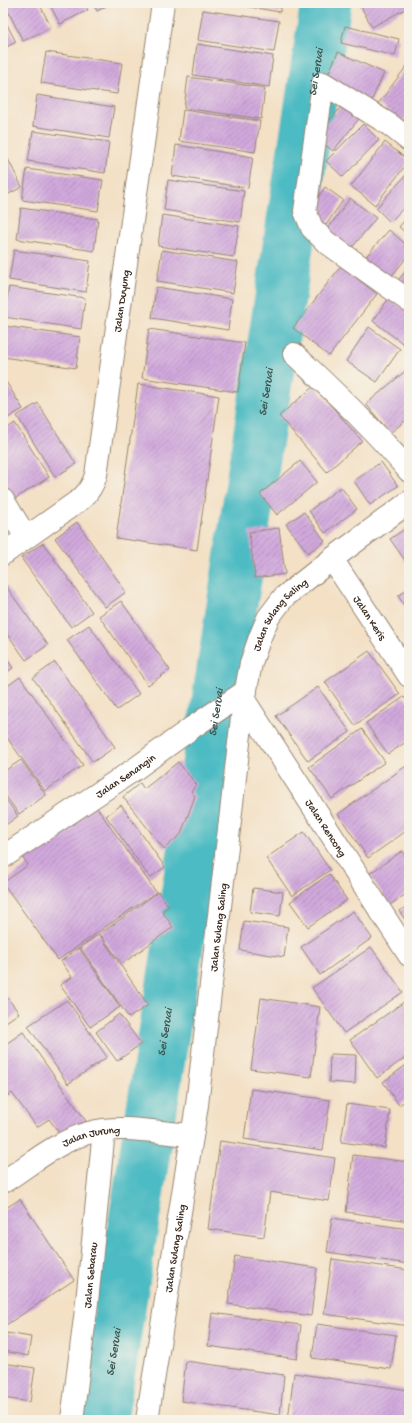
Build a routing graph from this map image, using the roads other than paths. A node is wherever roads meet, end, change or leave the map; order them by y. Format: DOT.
graph roads {
  1 [pos="163,3"];
  2 [pos="409,140"];
  3 [pos="409,301"];
  4 [pos="294,354"];
  5 [pos="409,471"];
  6 [pos="3,500"];
  7 [pos="409,502"];
  8 [pos="26,537"];
  9 [pos="3,554"];
  10 [pos="332,559"];
  11 [pos="409,676"];
  12 [pos="241,697"];
  13 [pos="3,857"];
  14 [pos="409,955"];
  15 [pos="104,1130"];
  16 [pos="183,1135"];
  17 [pos="3,1182"];
  18 [pos="72,1420"];
  19 [pos="148,1420"];
  1 -- 8 [label="street, Jalan Duyung"];
  2 -- 3 [label="street"];
  4 -- 5 [label="street"];
  6 -- 8 [label="street"];
  7 -- 10 [label="street, Jalan Sulang Saling"];
  8 -- 9 [label="street, Jalan Duyung"];
  10 -- 11 [label="street, Jalan Keris"];
  10 -- 12 [label="street, Jalan Sulang Saling"];
  12 -- 13 [label="street, Jalan Senangin"];
  12 -- 14 [label="street, Jalan Rencong"];
  12 -- 16 [label="street, Jalan Sulang Saling"];
  15 -- 16 [label="street, Jalan Jurung"];
  15 -- 17 [label="street, Jalan Jurung"];
  15 -- 18 [label="street, Jalan Sebarau"];
  16 -- 19 [label="street, Jalan Sulang Saling"];
}
